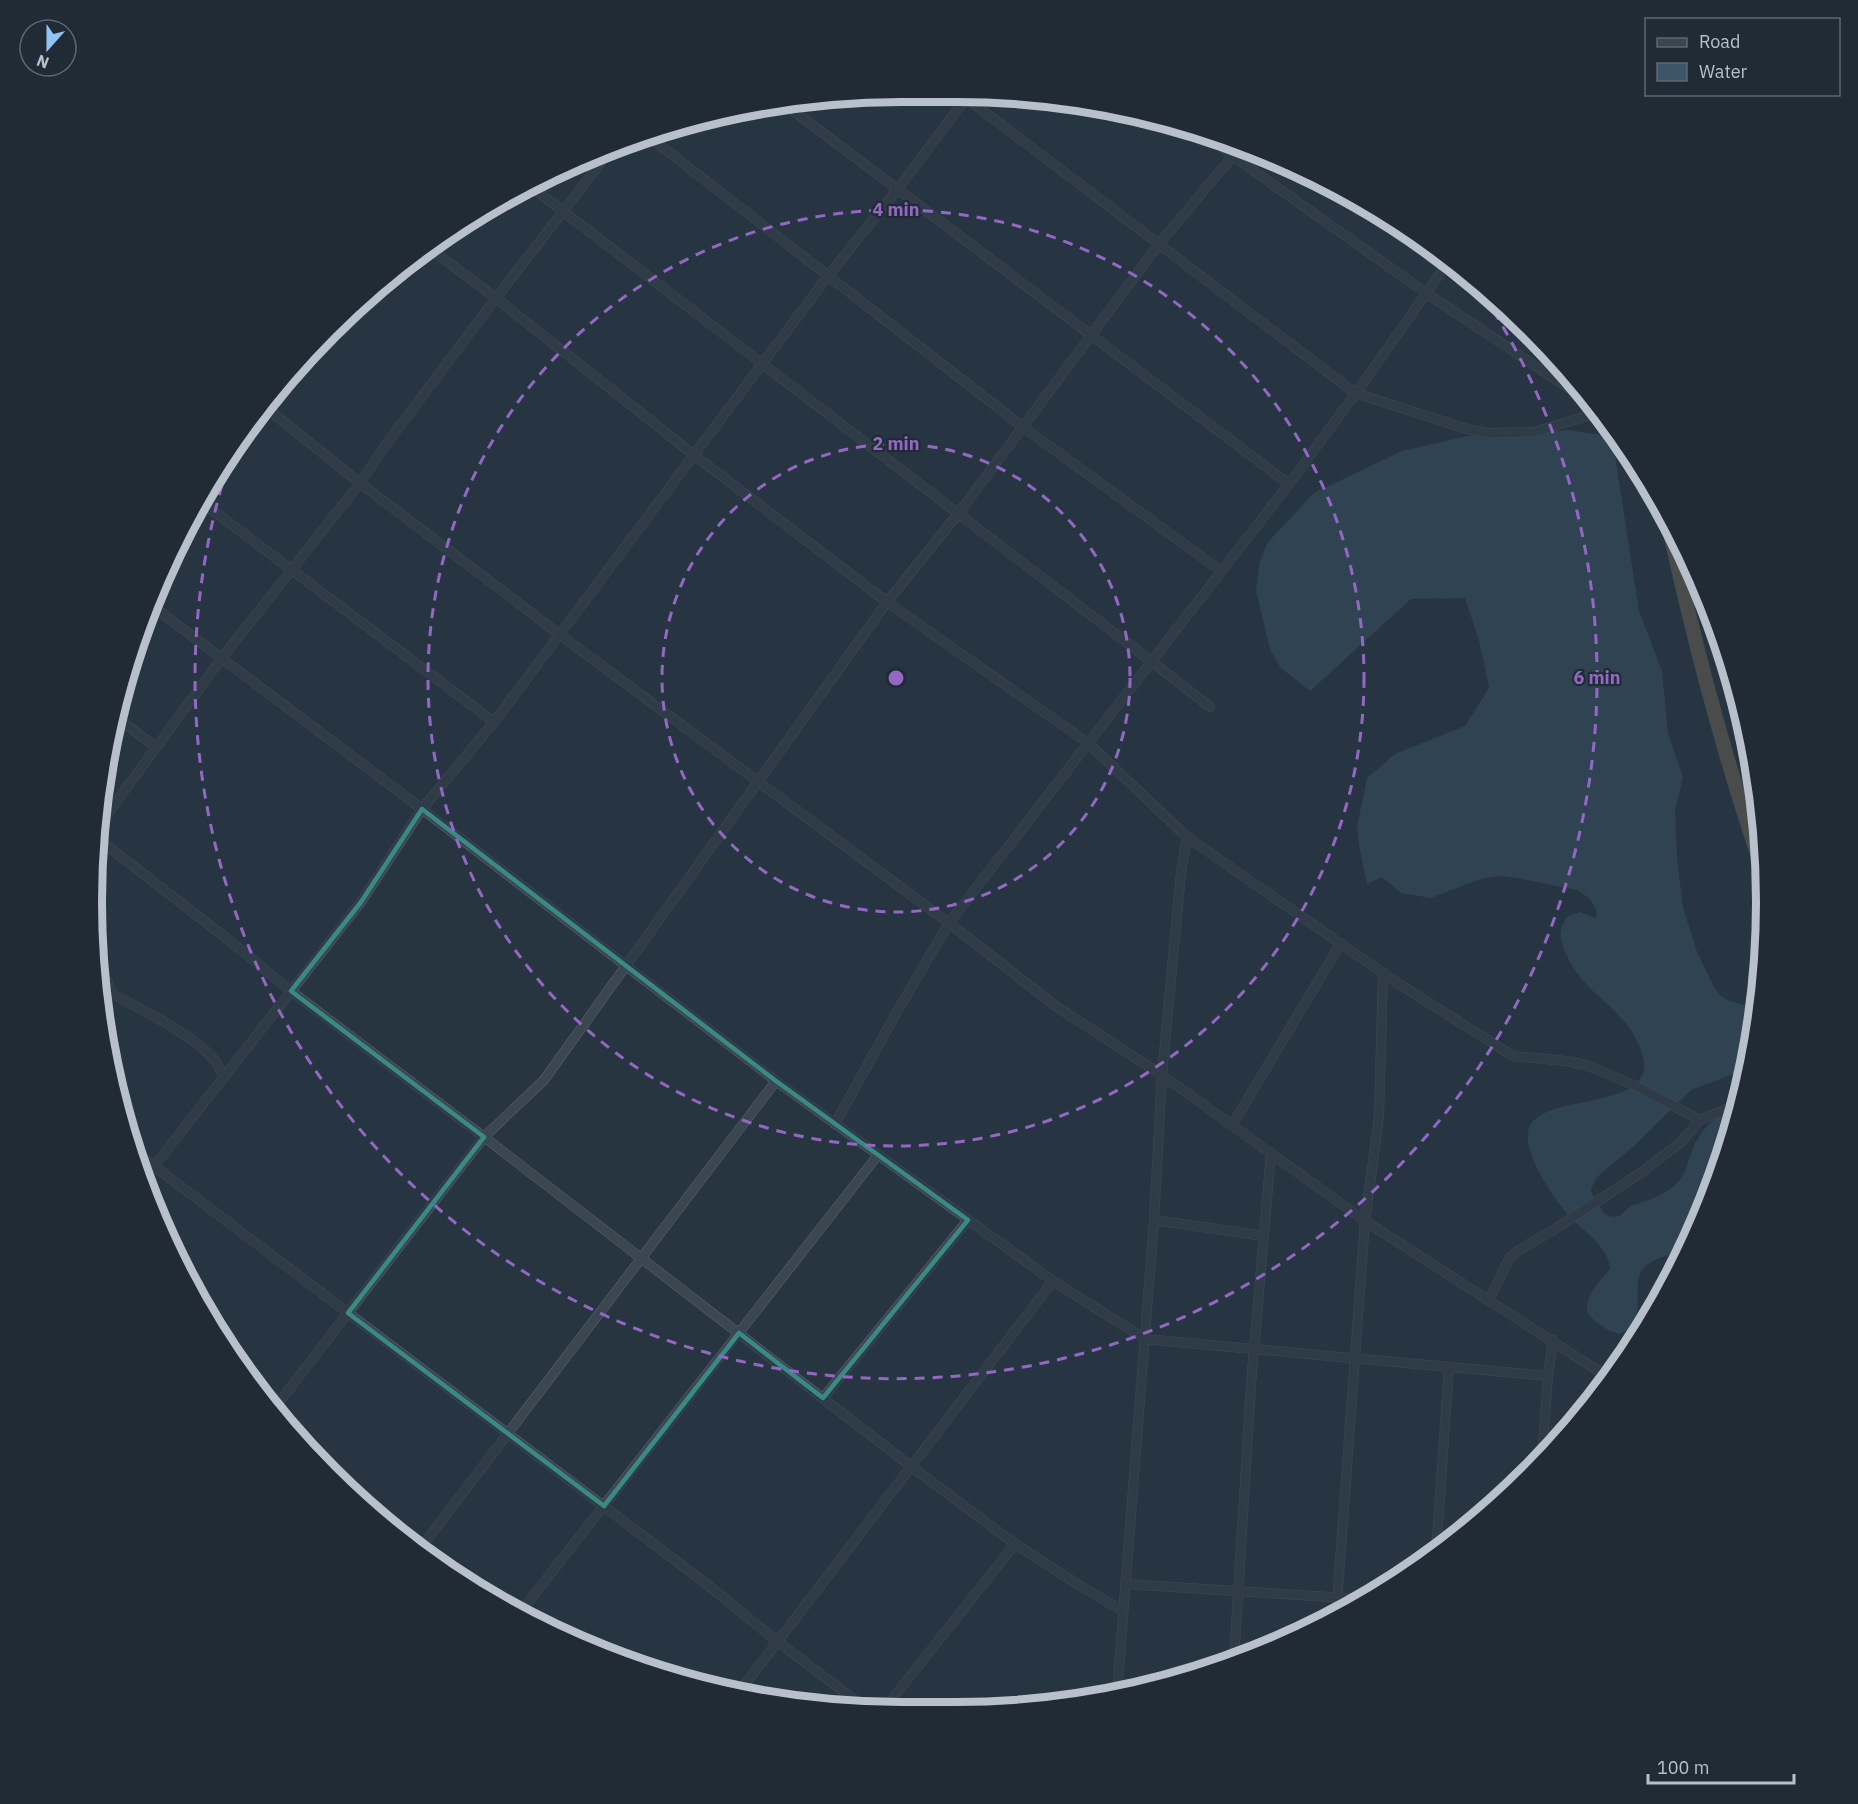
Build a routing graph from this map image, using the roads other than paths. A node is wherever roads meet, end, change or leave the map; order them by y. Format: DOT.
graph roads {
  1 [pos="961,102"];
  2 [pos="974,103"];
  3 [pos="792,110"];
  4 [pos="655,141"];
  5 [pos="1223,148"];
  6 [pos="1236,153"];
  7 [pos="1233,156"];
  8 [pos="602,160"];
  9 [pos="897,190"];
  10 [pos="537,191"];
  11 [pos="563,211"];
  12 [pos="1158,244"];
  13 [pos="435,253"];
  14 [pos="1444,268"];
  15 [pos="828,276"];
  16 [pos="1426,293"];
  17 [pos="496,298"];
  18 [pos="1089,335"];
  19 [pos="762,364"];
  20 [pos="1569,389"];
  21 [pos="1355,393"];
  22 [pos="270,411"];
  23 [pos="1590,413"];
  24 [pos="1023,427"];
  25 [pos="694,455"];
  26 [pos="360,483"];
  27 [pos="1289,484"];
  28 [pos="207,506"];
  29 [pos="958,514"];
  30 [pos="1674,551"];
  31 [pos="291,570"];
  32 [pos="1221,571"];
  33 [pos="887,602"];
  34 [pos="158,610"];
  35 [pos="559,633"];
  36 [pos="221,659"];
  37 [pos="1151,660"];
  38 [pos="1210,707"];
  39 [pos="123,722"];
  40 [pos="494,722"];
  41 [pos="1088,743"];
  42 [pos="156,747"];
  43 [pos="758,782"];
  44 [pos="423,809"];
  45 [pos="108,814"];
  46 [pos="1187,837"];
  47 [pos="1753,839"];
  48 [pos="105,844"];
  49 [pos="949,923"];
  50 [pos="1341,943"];
  51 [pos="626,965"];
  52 [pos="1383,972"];
  53 [pos="107,982"];
  54 [pos="291,991"];
  55 [pos="1162,1075"];
  56 [pos="224,1078"];
  57 [pos="776,1081"];
  58 [pos="1729,1107"];
  59 [pos="1700,1120"];
  60 [pos="835,1124"];
  61 [pos="1232,1125"];
  62 [pos="484,1137"];
  63 [pos="1271,1153"];
  64 [pos="878,1155"];
  65 [pos="144,1158"];
  66 [pos="154,1166"];
  67 [pos="149,1172"];
  68 [pos="1154,1220"];
  69 [pos="968,1221"];
  70 [pos="1365,1221"];
  71 [pos="1264,1236"];
  72 [pos="642,1259"];
  73 [pos="1053,1281"];
  74 [pos="1489,1300"];
  75 [pos="348,1313"];
  76 [pos="739,1333"];
  77 [pos="1145,1339"];
  78 [pos="1553,1340"];
  79 [pos="1254,1350"];
  80 [pos="1354,1359"];
  81 [pos="1449,1367"];
  82 [pos="1602,1373"];
  83 [pos="1548,1376"];
  84 [pos="273,1396"];
  85 [pos="823,1398"];
  86 [pos="280,1401"];
  87 [pos="508,1434"];
  88 [pos="1543,1445"];
  89 [pos="912,1467"];
  90 [pos="604,1506"];
  91 [pos="1438,1541"];
  92 [pos="424,1543"];
  93 [pos="1015,1544"];
  94 [pos="1125,1584"];
  95 [pos="1238,1590"];
  96 [pos="1337,1597"];
  97 [pos="1350,1598"];
  98 [pos="1337,1605"];
  99 [pos="525,1607"];
  100 [pos="1123,1611"];
  101 [pos="778,1642"];
  102 [pos="1234,1652"];
  103 [pos="743,1686"];
  104 [pos="1118,1686"];
  105 [pos="855,1700"];
  106 [pos="890,1702"];
  1 -- 9 [label="street"];
  2 -- 12 [label="street"];
  3 -- 9 [label="street"];
  4 -- 15 [label="street"];
  5 -- 7 [label="street"];
  6 -- 7 [label="street"];
  7 -- 12 [label="street"];
  7 -- 16 [label="street"];
  8 -- 11 [label="street"];
  9 -- 15 [label="street"];
  9 -- 18 [label="street"];
  10 -- 11 [label="street"];
  11 -- 17 [label="street"];
  11 -- 19 [label="street"];
  12 -- 18 [label="street"];
  12 -- 21 [label="street"];
  13 -- 17 [label="street"];
  14 -- 16 [label="street"];
  15 -- 19 [label="street"];
  15 -- 24 [label="street"];
  16 -- 20 [label="street"];
  16 -- 21 [label="street"];
  17 -- 25 [label="street"];
  17 -- 26 [label="street"];
  18 -- 24 [label="street"];
  18 -- 27 [label="street"];
  19 -- 25 [label="street"];
  19 -- 29 [label="street"];
  21 -- 23 [label="street"];
  21 -- 27 [label="street"];
  22 -- 26 [label="street"];
  24 -- 29 [label="street"];
  24 -- 32 [label="street"];
  25 -- 33 [label="street"];
  25 -- 35 [label="street"];
  26 -- 31 [label="street"];
  26 -- 35 [label="street"];
  27 -- 32 [label="street"];
  28 -- 31 [label="street"];
  29 -- 33 [label="street"];
  29 -- 37 [label="street"];
  30 -- 47 [label="highway"];
  31 -- 36 [label="street"];
  31 -- 40 [label="street"];
  32 -- 37 [label="street"];
  33 -- 41 [label="street"];
  33 -- 43 [label="street"];
  34 -- 36 [label="street"];
  35 -- 40 [label="street"];
  35 -- 43 [label="street"];
  36 -- 42 [label="street"];
  36 -- 44 [label="street"];
  37 -- 38 [label="street"];
  37 -- 41 [label="street"];
  39 -- 42 [label="street"];
  40 -- 44 [label="street"];
  41 -- 46 [label="street"];
  41 -- 49 [label="street"];
  42 -- 45 [label="street"];
  43 -- 49 [label="street"];
  43 -- 51 [label="street"];
  44 -- 51 [label="street"];
  44 -- 54 [label="street"];
  46 -- 50 [label="street"];
  46 -- 55 [label="street"];
  48 -- 54 [label="street"];
  49 -- 55 [label="street"];
  49 -- 60 [label="street"];
  50 -- 52 [label="street"];
  50 -- 61 [label="street"];
  51 -- 57 [label="street"];
  51 -- 62 [label="street"];
  52 -- 59 [label="street"];
  52 -- 70 [label="street"];
  53 -- 56 [label="street"];
  54 -- 56 [label="street"];
  54 -- 62 [label="street"];
  55 -- 61 [label="street"];
  55 -- 68 [label="street"];
  56 -- 66 [label="street"];
  57 -- 60 [label="street"];
  57 -- 72 [label="street"];
  58 -- 59 [label="street"];
  59 -- 74 [label="street"];
  60 -- 64 [label="street"];
  61 -- 63 [label="street"];
  62 -- 72 [label="street"];
  62 -- 75 [label="street"];
  63 -- 70 [label="street"];
  63 -- 71 [label="street"];
  64 -- 69 [label="street"];
  64 -- 76 [label="street"];
  65 -- 66 [label="street"];
  66 -- 67 [label="street"];
  66 -- 75 [label="street"];
  68 -- 71 [label="street"];
  68 -- 77 [label="street"];
  69 -- 73 [label="street"];
  69 -- 85 [label="street"];
  70 -- 74 [label="street"];
  70 -- 80 [label="street"];
  71 -- 79 [label="street"];
  72 -- 76 [label="street"];
  72 -- 87 [label="street"];
  73 -- 77 [label="street"];
  73 -- 89 [label="street"];
  74 -- 78 [label="street"];
  75 -- 86 [label="street"];
  75 -- 87 [label="street"];
  76 -- 85 [label="street"];
  76 -- 90 [label="street"];
  77 -- 79 [label="street"];
  77 -- 94 [label="street"];
  78 -- 82 [label="street"];
  78 -- 83 [label="street"];
  79 -- 80 [label="street"];
  79 -- 95 [label="street"];
  80 -- 81 [label="street"];
  80 -- 96 [label="street"];
  81 -- 83 [label="street"];
  81 -- 91 [label="street"];
  83 -- 88 [label="street"];
  84 -- 86 [label="street"];
  85 -- 89 [label="street"];
  87 -- 90 [label="street"];
  87 -- 92 [label="street"];
  89 -- 93 [label="street"];
  89 -- 101 [label="street"];
  90 -- 99 [label="street"];
  90 -- 101 [label="street"];
  93 -- 100 [label="street"];
  93 -- 106 [label="street"];
  94 -- 95 [label="street"];
  94 -- 100 [label="street"];
  95 -- 96 [label="street"];
  95 -- 102 [label="street"];
  96 -- 97 [label="street"];
  96 -- 98 [label="street"];
  100 -- 104 [label="street"];
  101 -- 103 [label="street"];
  101 -- 105 [label="street"];
}
